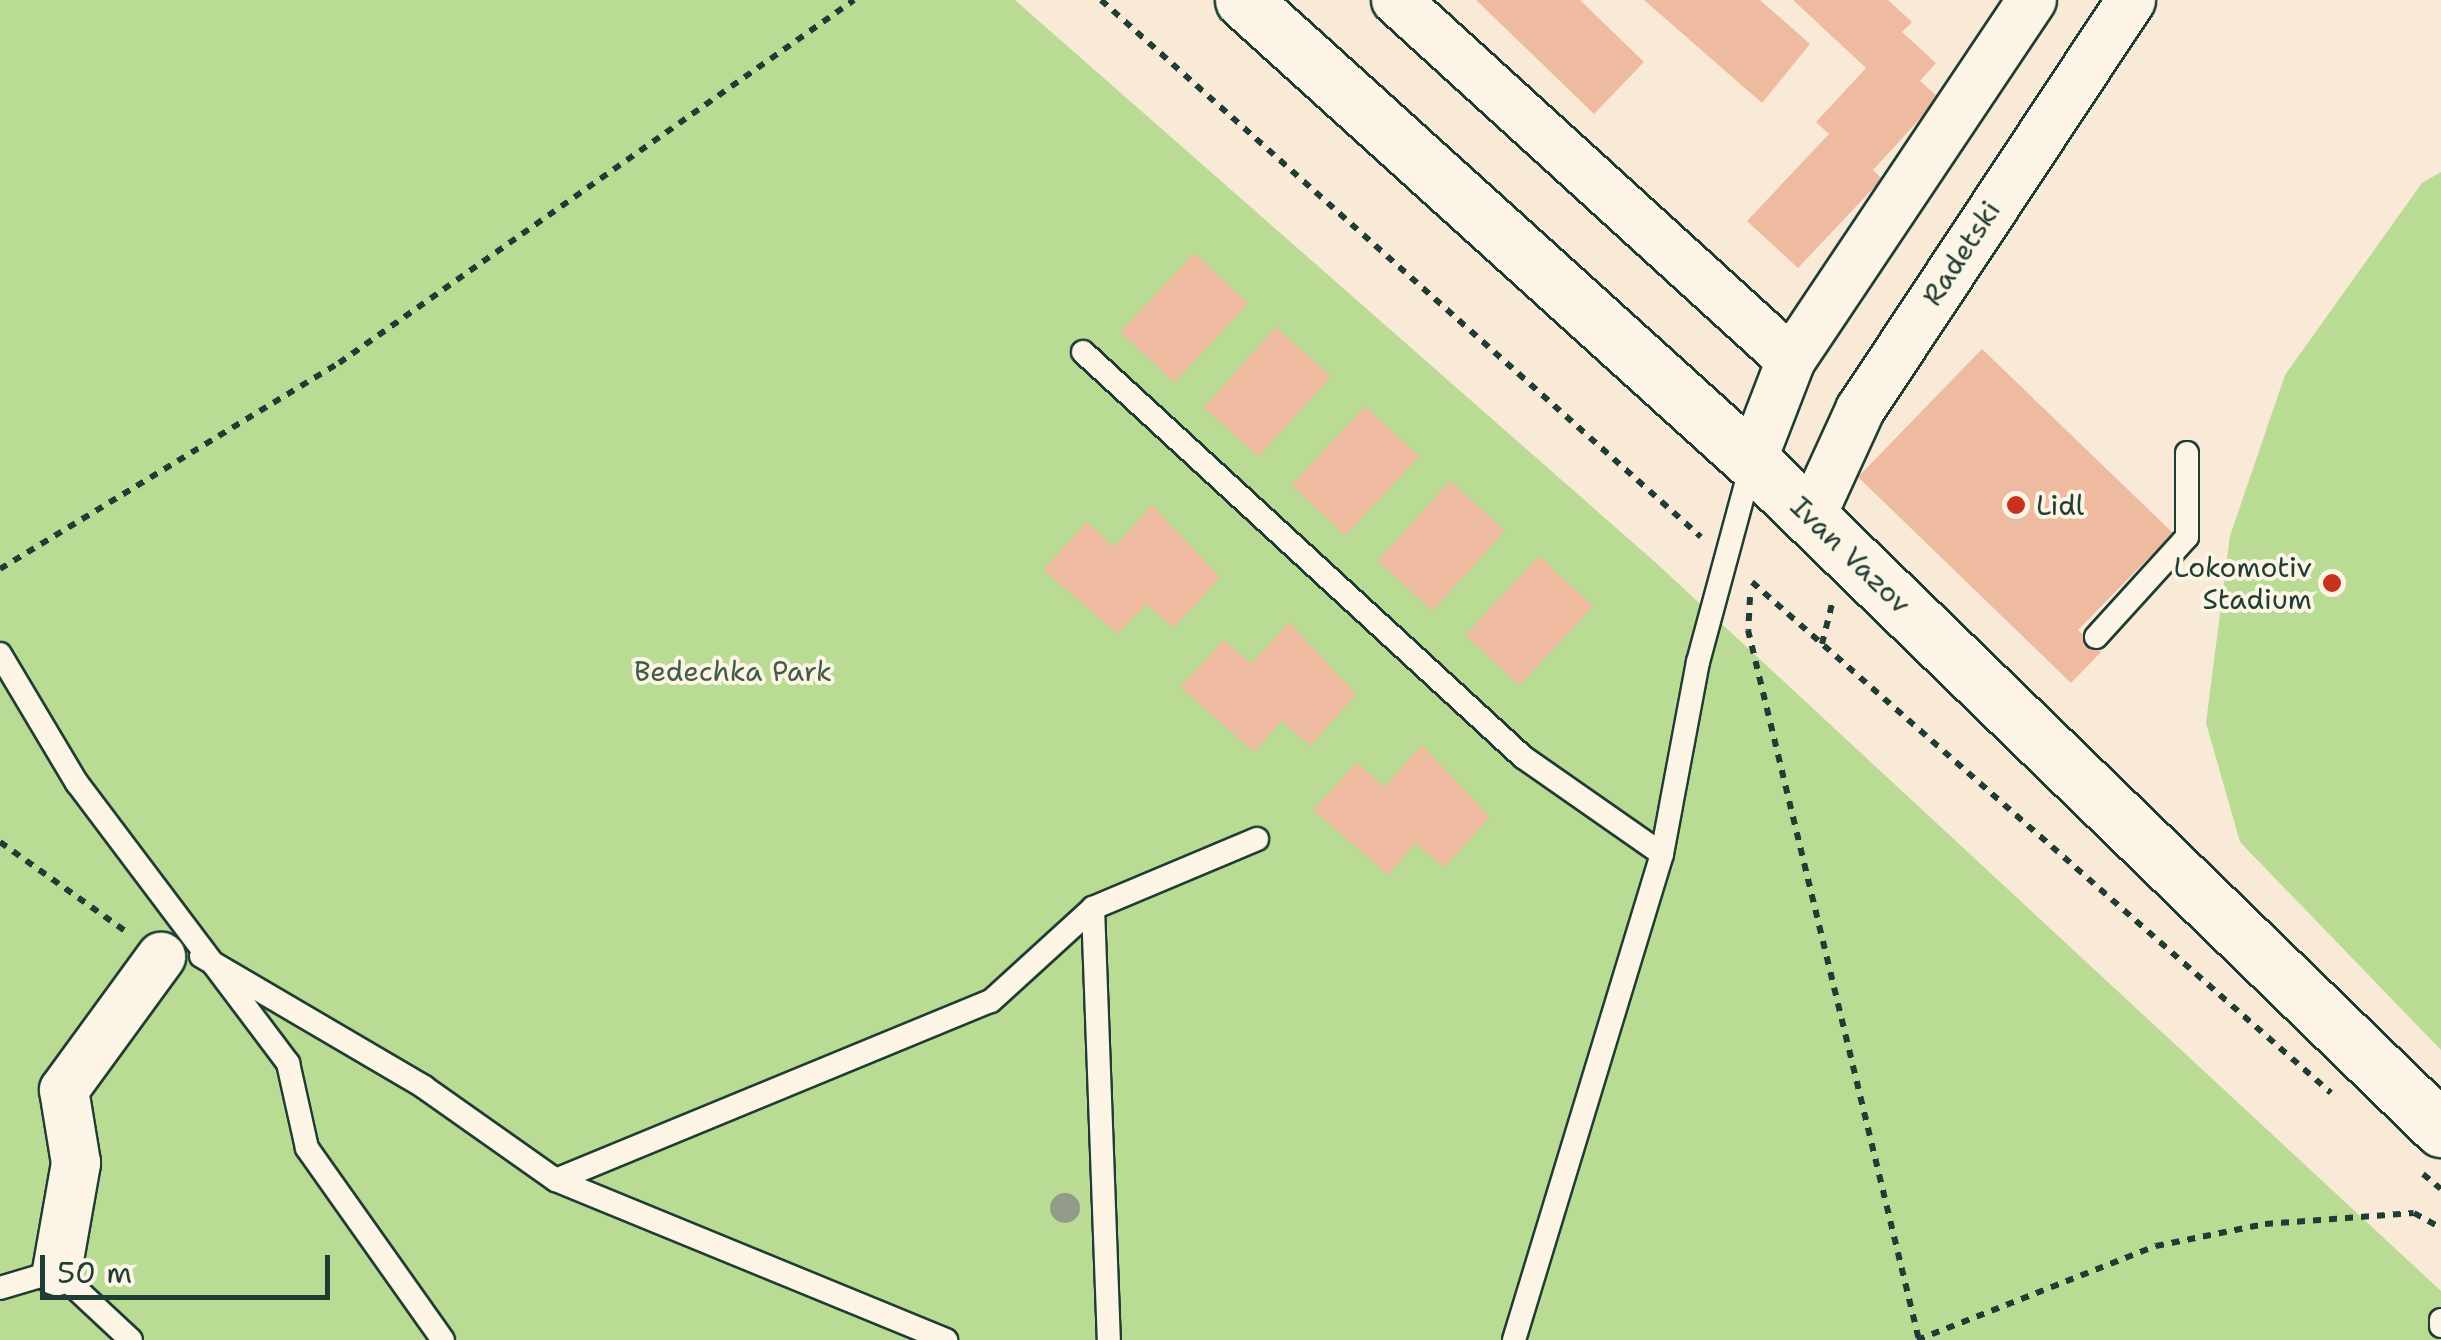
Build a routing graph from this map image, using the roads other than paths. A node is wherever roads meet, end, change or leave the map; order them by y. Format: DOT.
graph roads {
  1 [pos="1243,0"];
  2 [pos="1396,0"];
  3 [pos="2032,0"];
  4 [pos="2131,0"];
  5 [pos="1083,352"];
  6 [pos="1790,360"];
  7 [pos="2186,453"];
  8 [pos="1752,462"];
  9 [pos="1811,517"];
  10 [pos="2096,637"];
  11 [pos="0,654"];
  12 [pos="1257,839"];
  13 [pos="1662,854"];
  14 [pos="1093,908"];
  15 [pos="181,956"];
  16 [pos="2426,1146"];
  17 [pos="556,1180"];
  18 [pos="58,1271"];
  19 [pos="0,1288"];
  20 [pos="131,1340"];
  21 [pos="443,1340"];
  22 [pos="947,1340"];
  23 [pos="1109,1340"];
  24 [pos="1514,1340"];
  1 -- 8 [label="main road, Ivan Vazov"];
  2 -- 6 [label="street"];
  3 -- 6 [label="street"];
  4 -- 9 [label="street, Radetski"];
  5 -- 13 [label="lane"];
  6 -- 8 [label="street"];
  7 -- 10 [label="lane"];
  8 -- 9 [label="main road, Ivan Vazov"];
  8 -- 13 [label="lane"];
  9 -- 16 [label="main road, Ivan Vazov"];
  11 -- 15 [label="lane"];
  12 -- 14 [label="lane"];
  13 -- 24 [label="lane"];
  14 -- 17 [label="lane"];
  14 -- 23 [label="lane"];
  15 -- 17 [label="lane"];
  15 -- 18 [label="street"];
  15 -- 21 [label="lane"];
  17 -- 22 [label="lane"];
  18 -- 19 [label="lane"];
  18 -- 20 [label="lane"];
}
